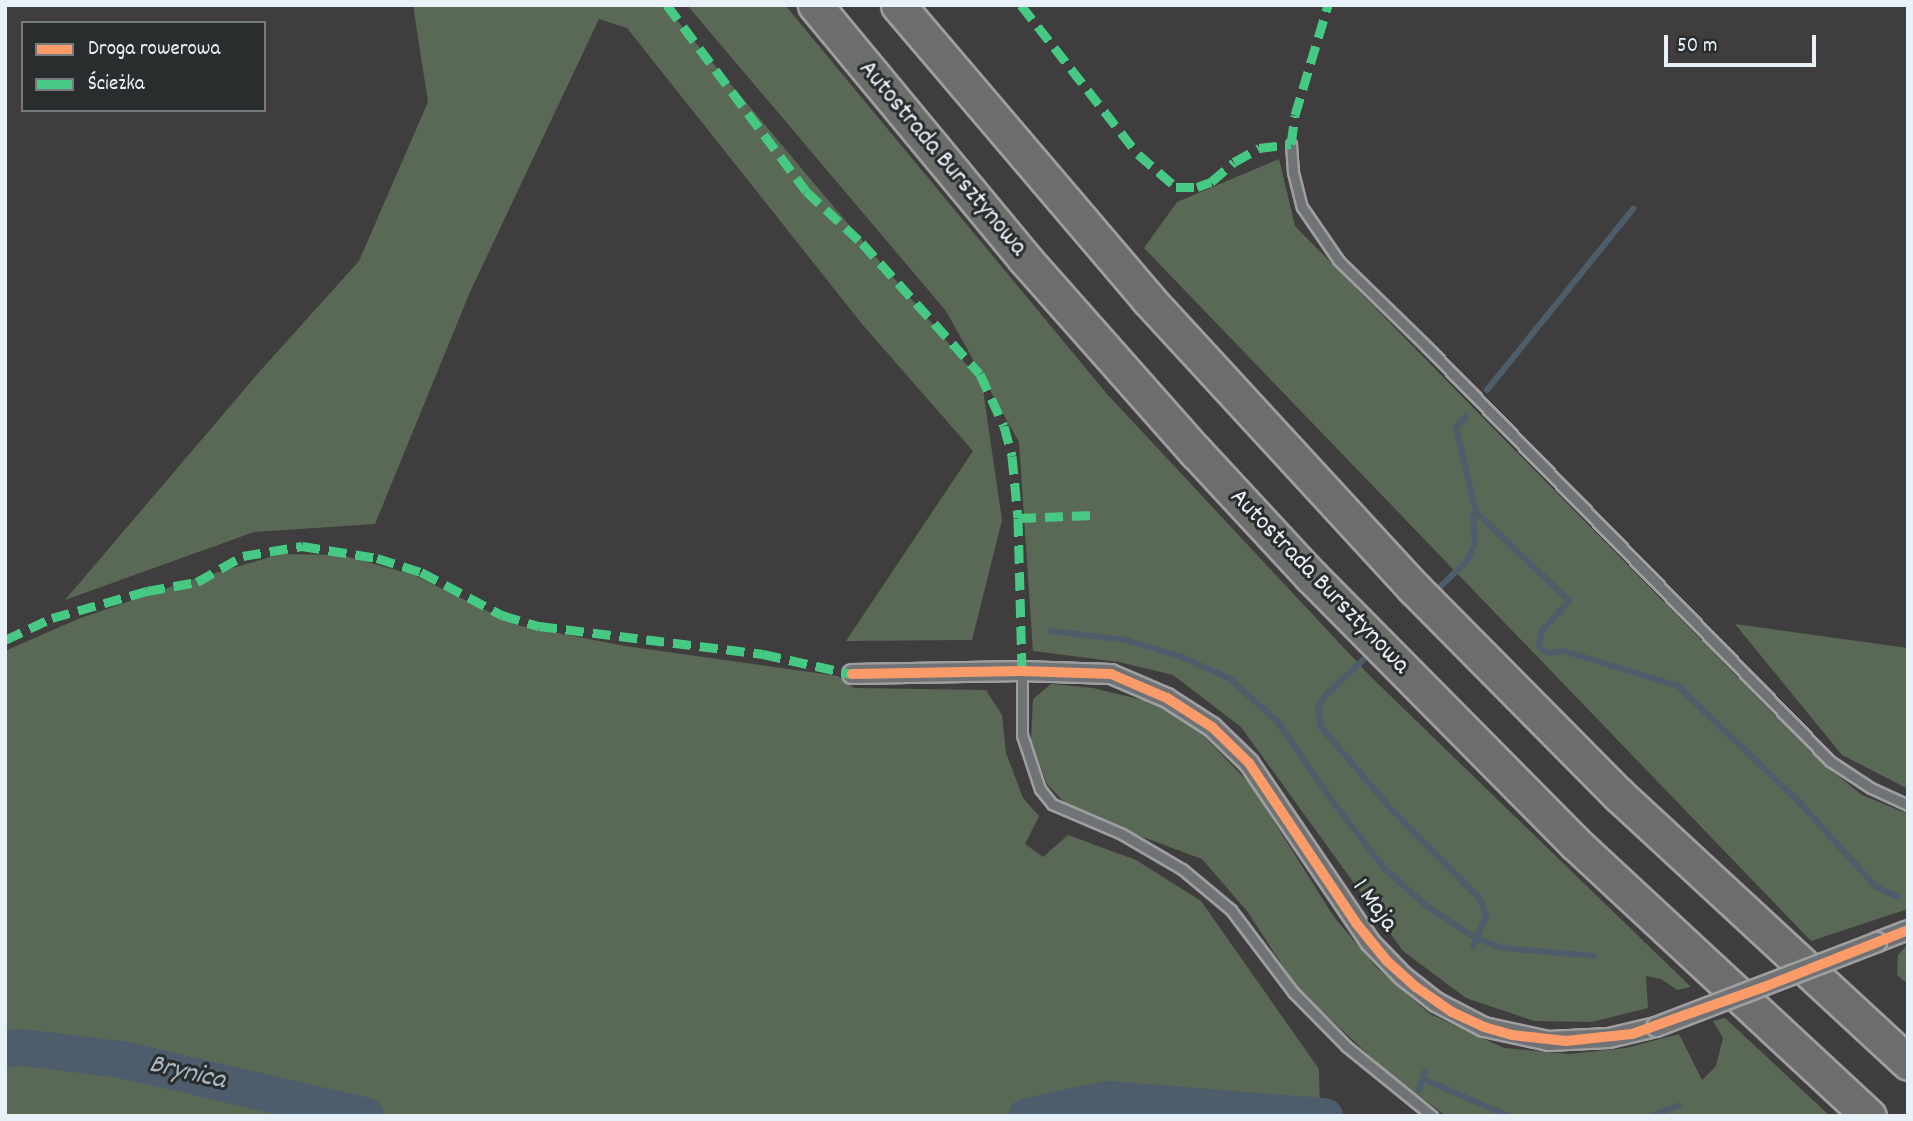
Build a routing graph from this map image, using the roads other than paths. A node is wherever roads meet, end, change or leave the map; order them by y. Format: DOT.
graph roads {
  1 [pos="815,5"];
  2 [pos="898,5"];
  3 [pos="1291,144"];
  4 [pos="1022,671"];
  5 [pos="852,674"];
  6 [pos="1908,805"];
  7 [pos="1908,930"];
  8 [pos="1908,1063"];
  9 [pos="1432,1116"];
  10 [pos="1869,1116"];
  1 -- 10 [label="highway, Autostrada Bursztynowa"];
  2 -- 8 [label="highway"];
  3 -- 6 [label="lane"];
  4 -- 5 [label="street, 1 Maja"];
  4 -- 7 [label="street, 1 Maja, bridge"];
  4 -- 9 [label="lane"];
}
